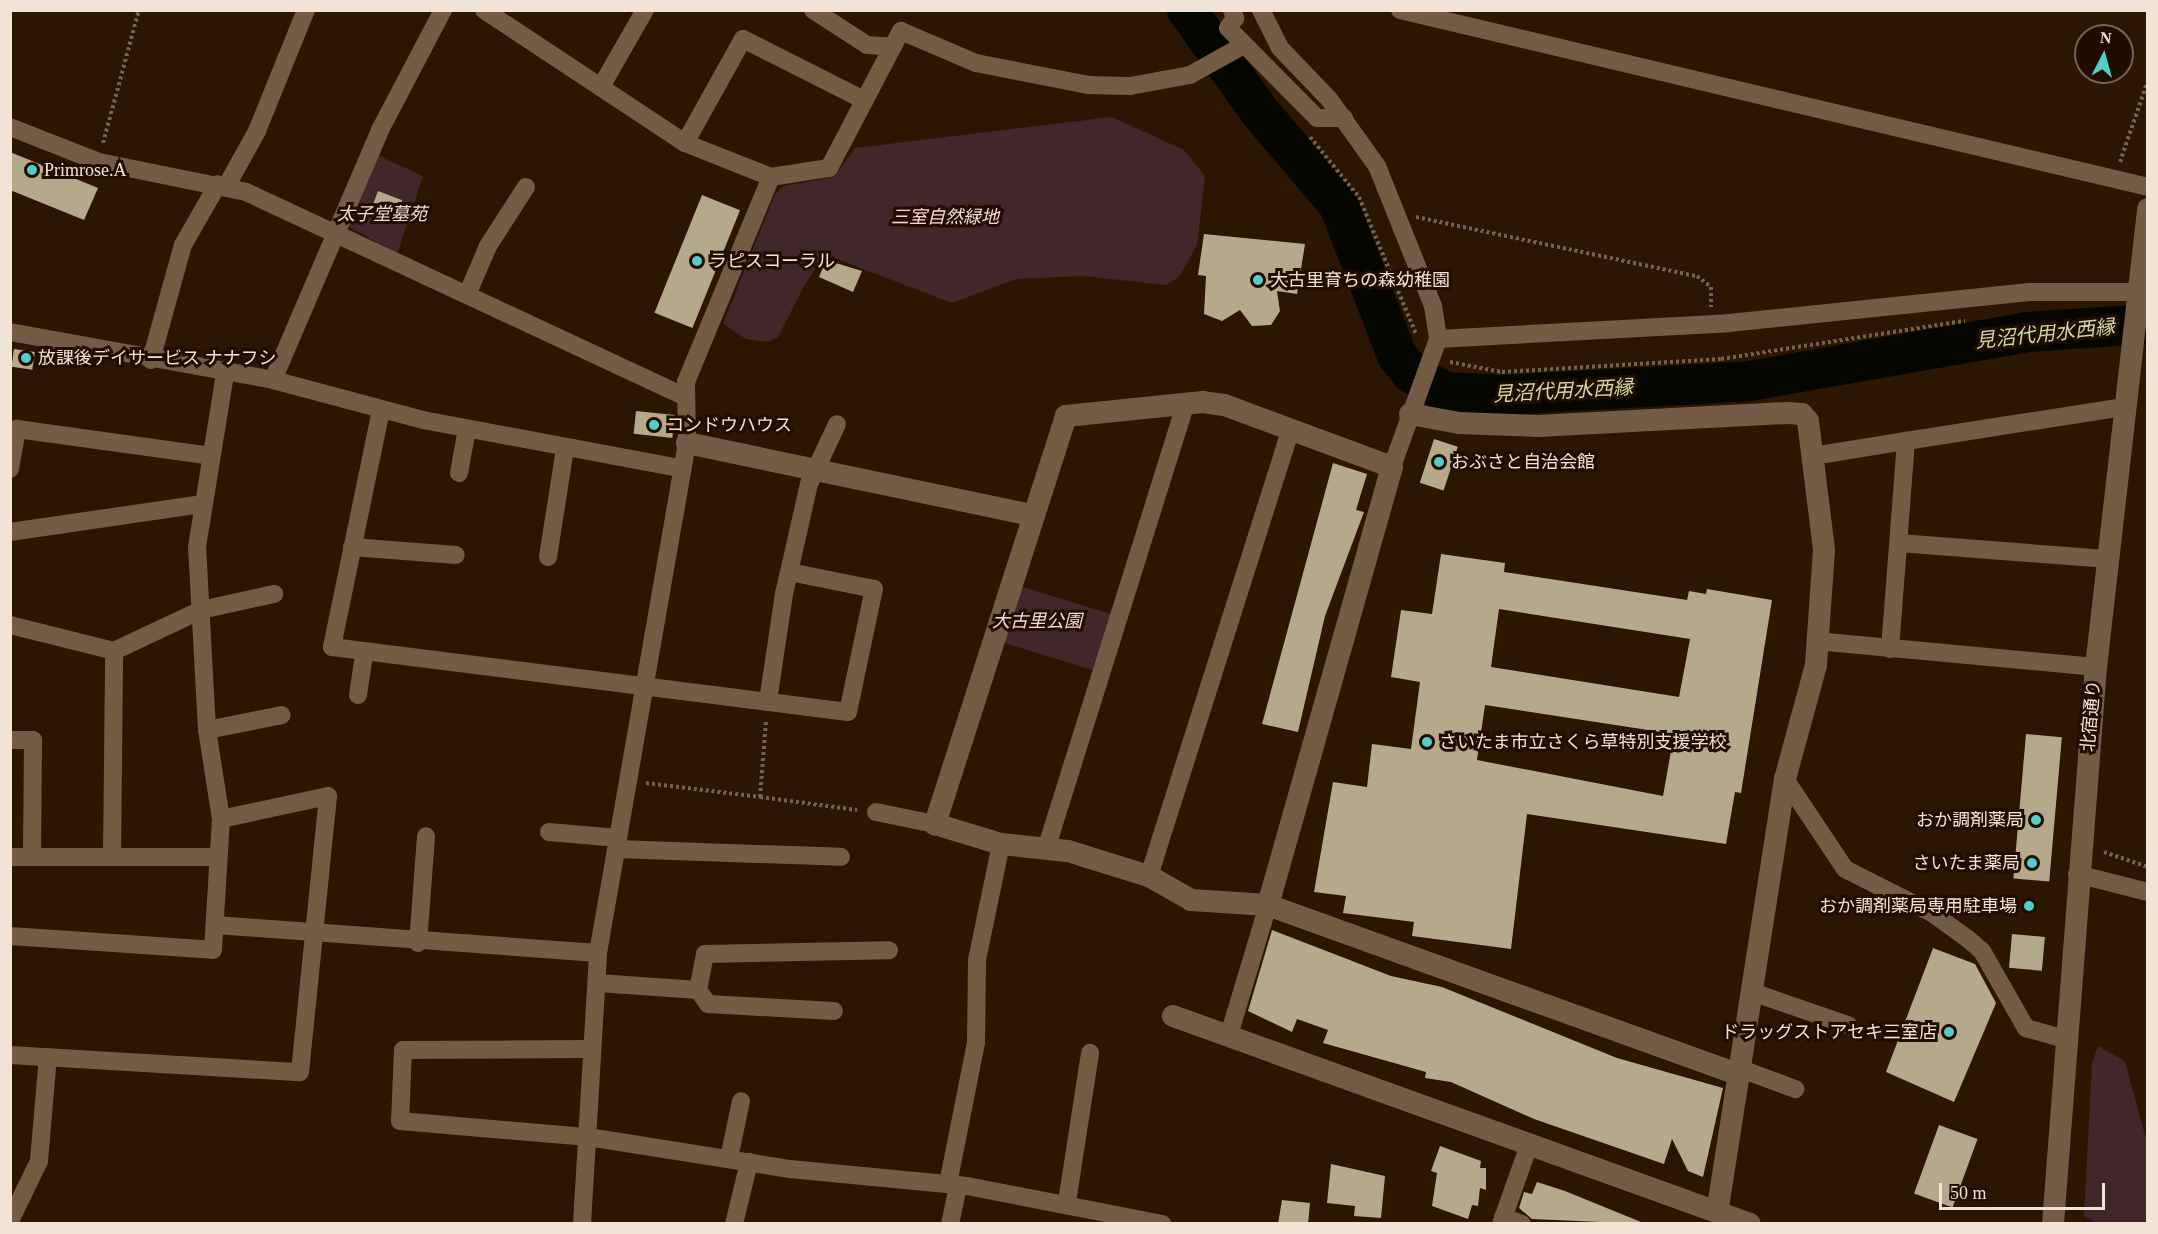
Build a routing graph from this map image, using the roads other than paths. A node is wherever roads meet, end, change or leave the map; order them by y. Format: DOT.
graph roads {
  1 [pos="306,10"];
  2 [pos="443,10"];
  3 [pos="484,10"];
  4 [pos="645,10"];
  5 [pos="813,10"];
  6 [pos="1232,10"];
  7 [pos="1261,10"];
  8 [pos="1400,10"];
  9 [pos="1244,45"];
  10 [pos="893,47"];
  11 [pos="602,85"];
  12 [pos="864,100"];
  13 [pos="1344,118"];
  14 [pos="10,127"];
  15 [pos="685,143"];
  16 [pos="771,177"];
  17 [pos="223,184"];
  18 [pos="526,187"];
  19 [pos="2148,187"];
  20 [pos="2148,209"];
  21 [pos="335,235"];
  22 [pos="467,295"];
  23 [pos="2141,296"];
  24 [pos="10,332"];
  25 [pos="1434,349"];
  26 [pos="151,360"];
  27 [pos="225,374"];
  28 [pos="273,380"];
  29 [pos="684,396"];
  30 [pos="1186,403"];
  31 [pos="2124,407"];
  32 [pos="1413,408"];
  33 [pos="381,410"];
  34 [pos="837,424"];
  35 [pos="467,429"];
  36 [pos="1290,432"];
  37 [pos="1906,441"];
  38 [pos="687,443"];
  39 [pos="565,448"];
  40 [pos="211,456"];
  41 [pos="1813,456"];
  42 [pos="1392,467"];
  43 [pos="679,468"];
  44 [pos="10,469"];
  45 [pos="814,470"];
  46 [pos="459,473"];
  47 [pos="203,504"];
  48 [pos="1033,515"];
  49 [pos="10,532"];
  50 [pos="1899,543"];
  51 [pos="352,547"];
  52 [pos="456,555"];
  53 [pos="548,557"];
  54 [pos="2108,559"];
  55 [pos="790,572"];
  56 [pos="274,594"];
  57 [pos="201,610"];
  58 [pos="10,625"];
  59 [pos="1816,641"];
  60 [pos="1890,649"];
  61 [pos="114,651"];
  62 [pos="364,655"];
  63 [pos="2096,667"];
  64 [pos="641,686"];
  65 [pos="358,695"];
  66 [pos="768,701"];
  67 [pos="282,714"];
  68 [pos="207,730"];
  69 [pos="10,740"];
  70 [pos="1785,779"];
  71 [pos="876,812"];
  72 [pos="221,819"];
  73 [pos="935,824"];
  74 [pos="549,832"];
  75 [pos="426,836"];
  76 [pos="617,844"];
  77 [pos="1000,844"];
  78 [pos="1047,846"];
  79 [pos="112,856"];
  80 [pos="10,857"];
  81 [pos="32,857"];
  82 [pos="217,857"];
  83 [pos="841,857"];
  84 [pos="2077,874"];
  85 [pos="1149,876"];
  86 [pos="2148,892"];
  87 [pos="1268,905"];
  88 [pos="216,925"];
  89 [pos="315,934"];
  90 [pos="10,936"];
  91 [pos="418,943"];
  92 [pos="889,950"];
  93 [pos="598,953"];
  94 [pos="598,983"];
  95 [pos="698,990"];
  96 [pos="1752,992"];
  97 [pos="834,1011"];
  98 [pos="1173,1016"];
  99 [pos="1848,1025"];
  100 [pos="1229,1035"];
  101 [pos="2064,1040"];
  102 [pos="592,1049"];
  103 [pos="1090,1053"];
  104 [pos="10,1055"];
  105 [pos="48,1057"];
  106 [pos="1741,1072"];
  107 [pos="1796,1089"];
  108 [pos="741,1101"];
  109 [pos="588,1137"];
  110 [pos="1529,1145"];
  111 [pos="729,1158"];
  112 [pos="749,1162"];
  113 [pos="953,1185"];
  114 [pos="1067,1203"];
  115 [pos="1718,1212"];
  116 [pos="1133,1220"];
  117 [pos="1502,1220"];
  118 [pos="10,1221"];
  119 [pos="582,1224"];
  120 [pos="734,1224"];
  121 [pos="950,1224"];
  122 [pos="1162,1224"];
  123 [pos="1522,1224"];
  124 [pos="1750,1224"];
  125 [pos="2053,1224"];
  1 -- 17 [label="street"];
  2 -- 21 [label="street"];
  3 -- 11 [label="street"];
  4 -- 11 [label="street"];
  5 -- 10 [label="street"];
  6 -- 9 [label="street"];
  7 -- 13 [label="street"];
  8 -- 19 [label="street"];
  9 -- 10 [label="street"];
  9 -- 13 [label="street"];
  10 -- 12 [label="street"];
  11 -- 15 [label="street"];
  12 -- 15 [label="street"];
  12 -- 16 [label="street"];
  13 -- 25 [label="street"];
  14 -- 17 [label="street"];
  15 -- 16 [label="street"];
  16 -- 29 [label="street"];
  17 -- 21 [label="street"];
  17 -- 26 [label="street"];
  18 -- 22 [label="street"];
  20 -- 23 [label="street, 北宿通り"];
  21 -- 22 [label="street"];
  21 -- 28 [label="street"];
  22 -- 29 [label="street"];
  23 -- 25 [label="street"];
  23 -- 31 [label="street, 北宿通り"];
  24 -- 26 [label="street"];
  25 -- 32 [label="street"];
  26 -- 27 [label="street"];
  27 -- 28 [label="street"];
  27 -- 40 [label="street"];
  28 -- 33 [label="street"];
  29 -- 38 [label="street"];
  30 -- 36 [label="street"];
  30 -- 48 [label="street"];
  30 -- 78 [label="street"];
  31 -- 37 [label="street"];
  31 -- 54 [label="street, 北宿通り"];
  32 -- 41 [label="street"];
  32 -- 42 [label="street"];
  33 -- 35 [label="street"];
  33 -- 51 [label="street"];
  34 -- 45 [label="street"];
  35 -- 39 [label="street"];
  35 -- 46 [label="street"];
  36 -- 42 [label="street"];
  36 -- 85 [label="street"];
  37 -- 41 [label="street"];
  37 -- 50 [label="street"];
  38 -- 43 [label="street"];
  38 -- 45 [label="street"];
  39 -- 43 [label="street"];
  39 -- 53 [label="street"];
  40 -- 44 [label="street"];
  40 -- 47 [label="street"];
  41 -- 59 [label="street"];
  42 -- 87 [label="street"];
  43 -- 64 [label="street"];
  45 -- 48 [label="street"];
  45 -- 55 [label="street"];
  47 -- 49 [label="street"];
  47 -- 57 [label="street"];
  48 -- 73 [label="street"];
  50 -- 54 [label="street"];
  50 -- 60 [label="street"];
  51 -- 52 [label="street"];
  51 -- 62 [label="street"];
  54 -- 63 [label="street, 北宿通り"];
  55 -- 66 [label="street"];
  55 -- 66 [label="street"];
  56 -- 57 [label="street"];
  57 -- 61 [label="street"];
  57 -- 68 [label="street"];
  58 -- 61 [label="street"];
  59 -- 60 [label="street"];
  59 -- 70 [label="street"];
  60 -- 63 [label="street"];
  61 -- 79 [label="street"];
  62 -- 64 [label="street"];
  62 -- 65 [label="street"];
  63 -- 84 [label="street, 北宿通り"];
  64 -- 66 [label="street"];
  64 -- 76 [label="street"];
  67 -- 68 [label="street"];
  68 -- 72 [label="street"];
  69 -- 81 [label="street"];
  70 -- 96 [label="street"];
  70 -- 101 [label="street"];
  71 -- 73 [label="street"];
  72 -- 82 [label="street"];
  72 -- 89 [label="street"];
  73 -- 77 [label="street"];
  74 -- 76 [label="street"];
  75 -- 91 [label="street"];
  76 -- 83 [label="street"];
  76 -- 93 [label="street"];
  77 -- 78 [label="street"];
  77 -- 113 [label="street"];
  78 -- 85 [label="street"];
  79 -- 81 [label="street"];
  79 -- 82 [label="street"];
  80 -- 81 [label="street"];
  82 -- 88 [label="street"];
  84 -- 86 [label="street"];
  84 -- 101 [label="street, 北宿通り"];
  85 -- 87 [label="street"];
  87 -- 100 [label="street"];
  87 -- 106 [label="street"];
  88 -- 89 [label="street"];
  88 -- 90 [label="street"];
  89 -- 91 [label="street"];
  89 -- 105 [label="street"];
  91 -- 93 [label="street"];
  92 -- 95 [label="street"];
  93 -- 94 [label="street"];
  94 -- 95 [label="street"];
  94 -- 102 [label="street"];
  95 -- 97 [label="street"];
  96 -- 99 [label="street"];
  96 -- 106 [label="street"];
  98 -- 100 [label="street"];
  100 -- 110 [label="street"];
  101 -- 125 [label="street, 北宿通り"];
  102 -- 109 [label="street"];
  102 -- 109 [label="street"];
  103 -- 114 [label="street"];
  104 -- 105 [label="street"];
  105 -- 118 [label="street"];
  106 -- 107 [label="street"];
  106 -- 115 [label="street"];
  108 -- 111 [label="street"];
  109 -- 111 [label="street"];
  109 -- 119 [label="street"];
  110 -- 115 [label="street"];
  110 -- 117 [label="street"];
  111 -- 112 [label="street"];
  112 -- 113 [label="street"];
  112 -- 120 [label="street"];
  113 -- 114 [label="street"];
  113 -- 121 [label="street"];
  114 -- 116 [label="street"];
  115 -- 124 [label="street"];
  116 -- 122 [label="street"];
  117 -- 123 [label="street"];
}
